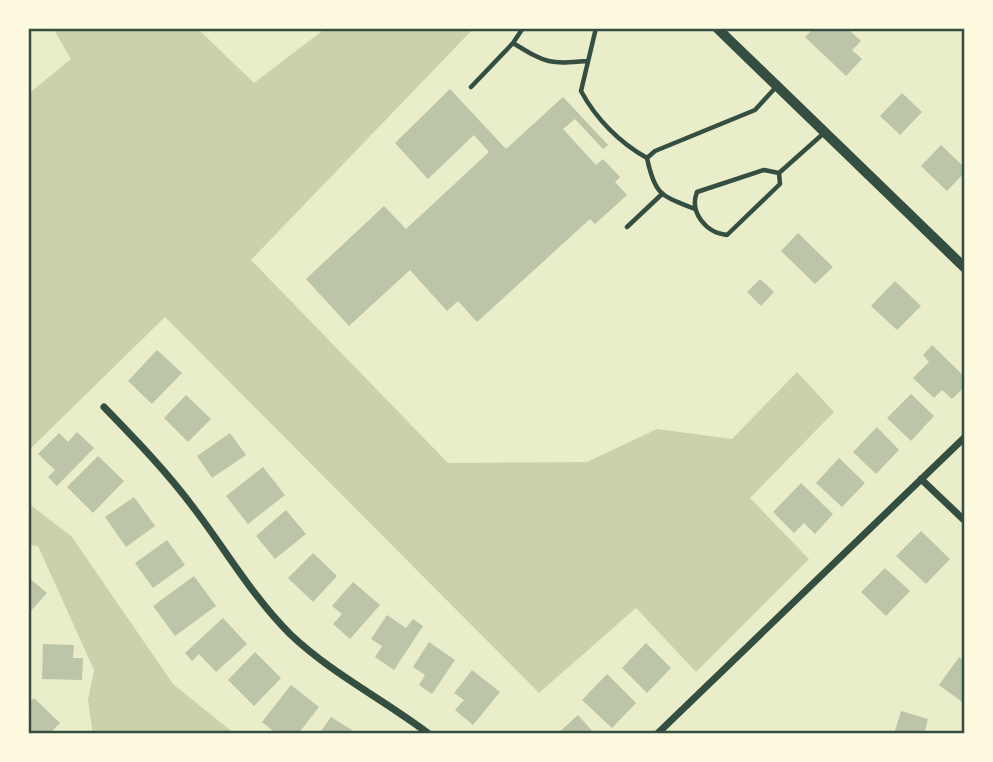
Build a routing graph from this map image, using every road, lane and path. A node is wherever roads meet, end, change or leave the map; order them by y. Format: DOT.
graph roads {
  1 [pos="523,28"];
  2 [pos="596,28"];
  3 [pos="717,28"];
  4 [pos="513,43"];
  5 [pos="588,61"];
  6 [pos="777,86"];
  7 [pos="471,87"];
  8 [pos="825,132"];
  9 [pos="647,158"];
  10 [pos="779,173"];
  11 [pos="661,195"];
  12 [pos="695,209"];
  13 [pos="627,227"];
  14 [pos="965,268"];
  15 [pos="104,407"];
  16 [pos="965,437"];
  17 [pos="921,479"];
  18 [pos="965,521"];
  19 [pos="429,734"];
  20 [pos="657,734"];
  1 -- 4 [label="lane"];
  2 -- 5 [label="lane"];
  3 -- 6 [label="street"];
  4 -- 5 [label="lane"];
  4 -- 7 [label="lane"];
  5 -- 9 [label="lane"];
  6 -- 8 [label="street"];
  6 -- 9 [label="lane"];
  8 -- 10 [label="lane"];
  8 -- 14 [label="street"];
  9 -- 11 [label="lane"];
  10 -- 12 [label="lane"];
  10 -- 12 [label="lane"];
  11 -- 12 [label="lane"];
  11 -- 13 [label="lane"];
  15 -- 19 [label="street"];
  16 -- 17 [label="street"];
  17 -- 18 [label="street"];
  17 -- 20 [label="street"];
}
